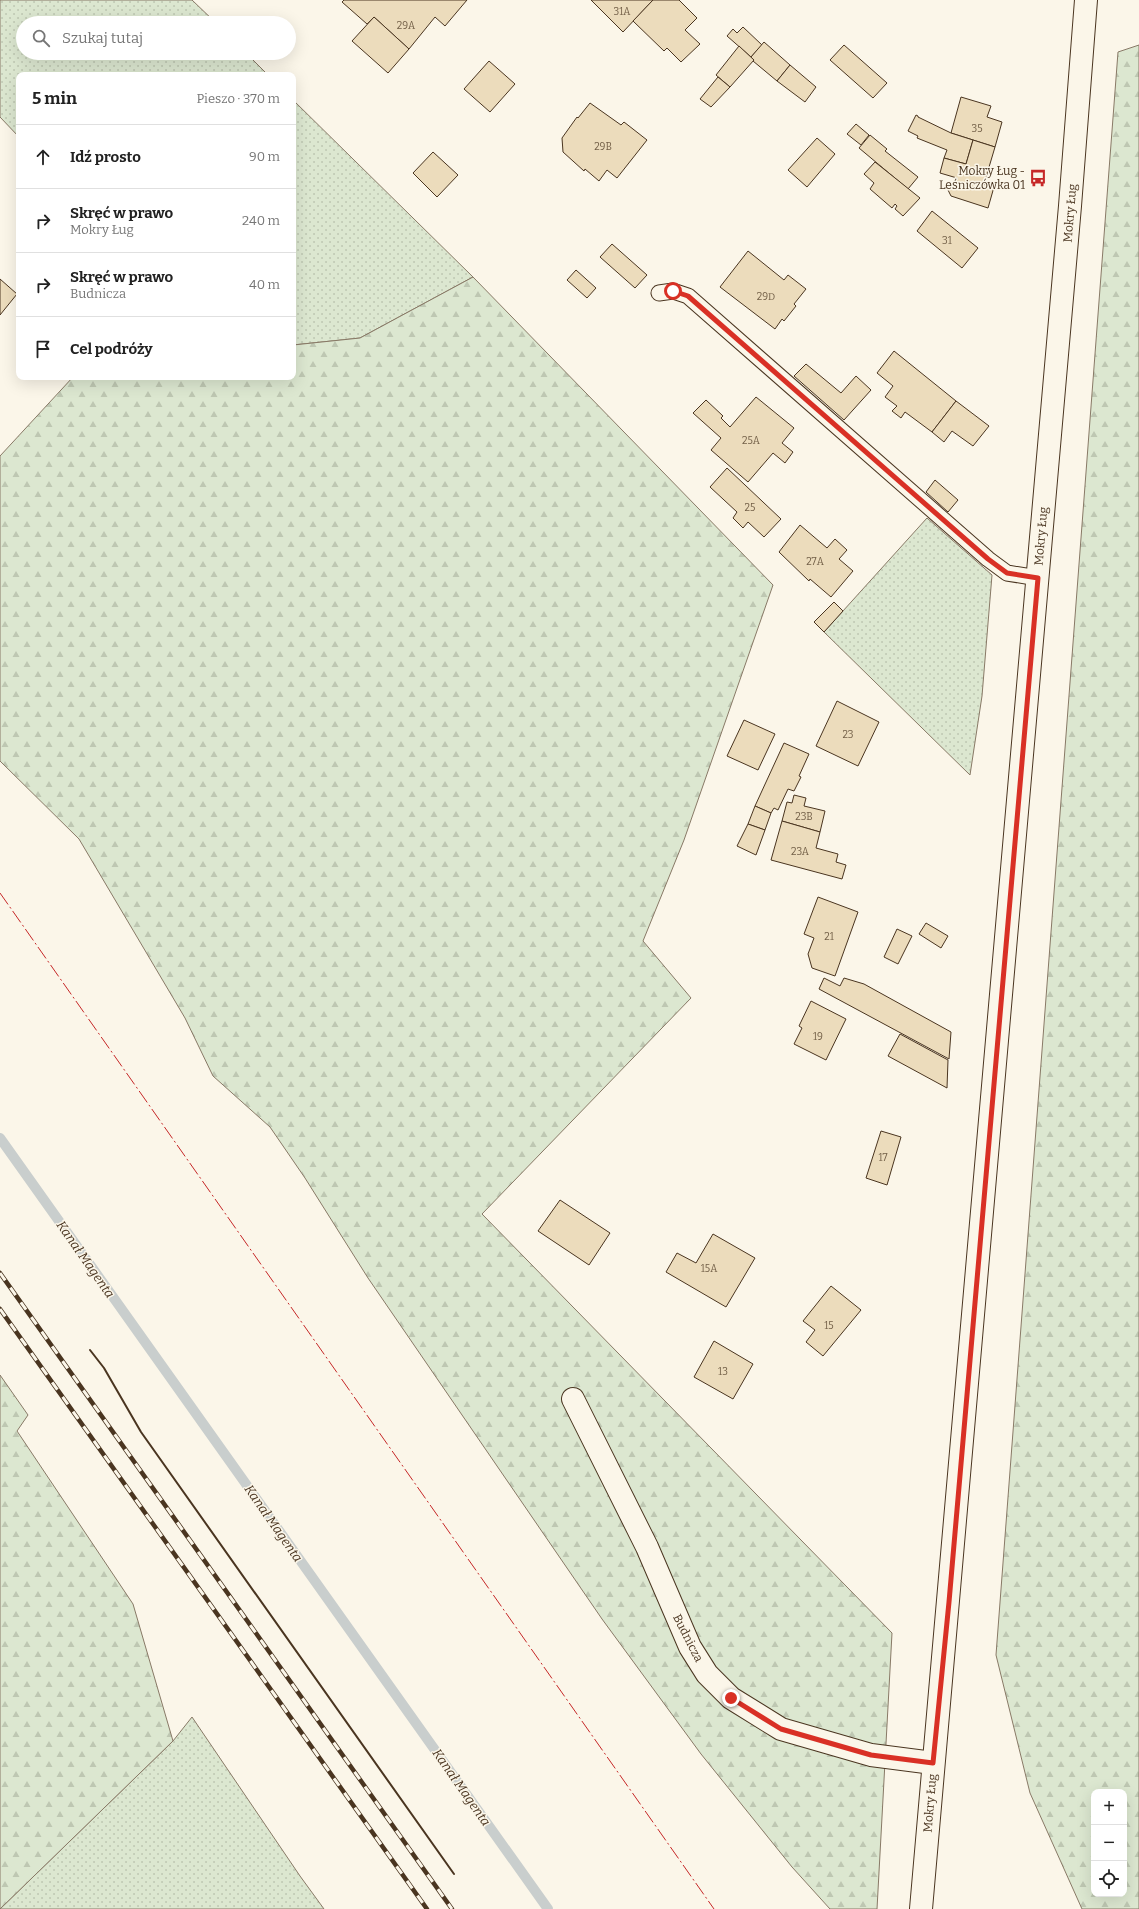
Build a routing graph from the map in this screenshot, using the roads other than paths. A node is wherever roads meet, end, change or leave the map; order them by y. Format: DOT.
graph roads {
  1 [pos="1086,0"];
  2 [pos="659,293"];
  3 [pos="1038,578"];
  4 [pos="573,1399"];
  5 [pos="933,1763"];
  6 [pos="921,1909"];
  1 -- 3 [label="street, Mokry Ług"];
  2 -- 3 [label="lane"];
  3 -- 5 [label="street, Mokry Ług"];
  4 -- 5 [label="street, Budnicza"];
  5 -- 6 [label="street, Mokry Ług"];
}
